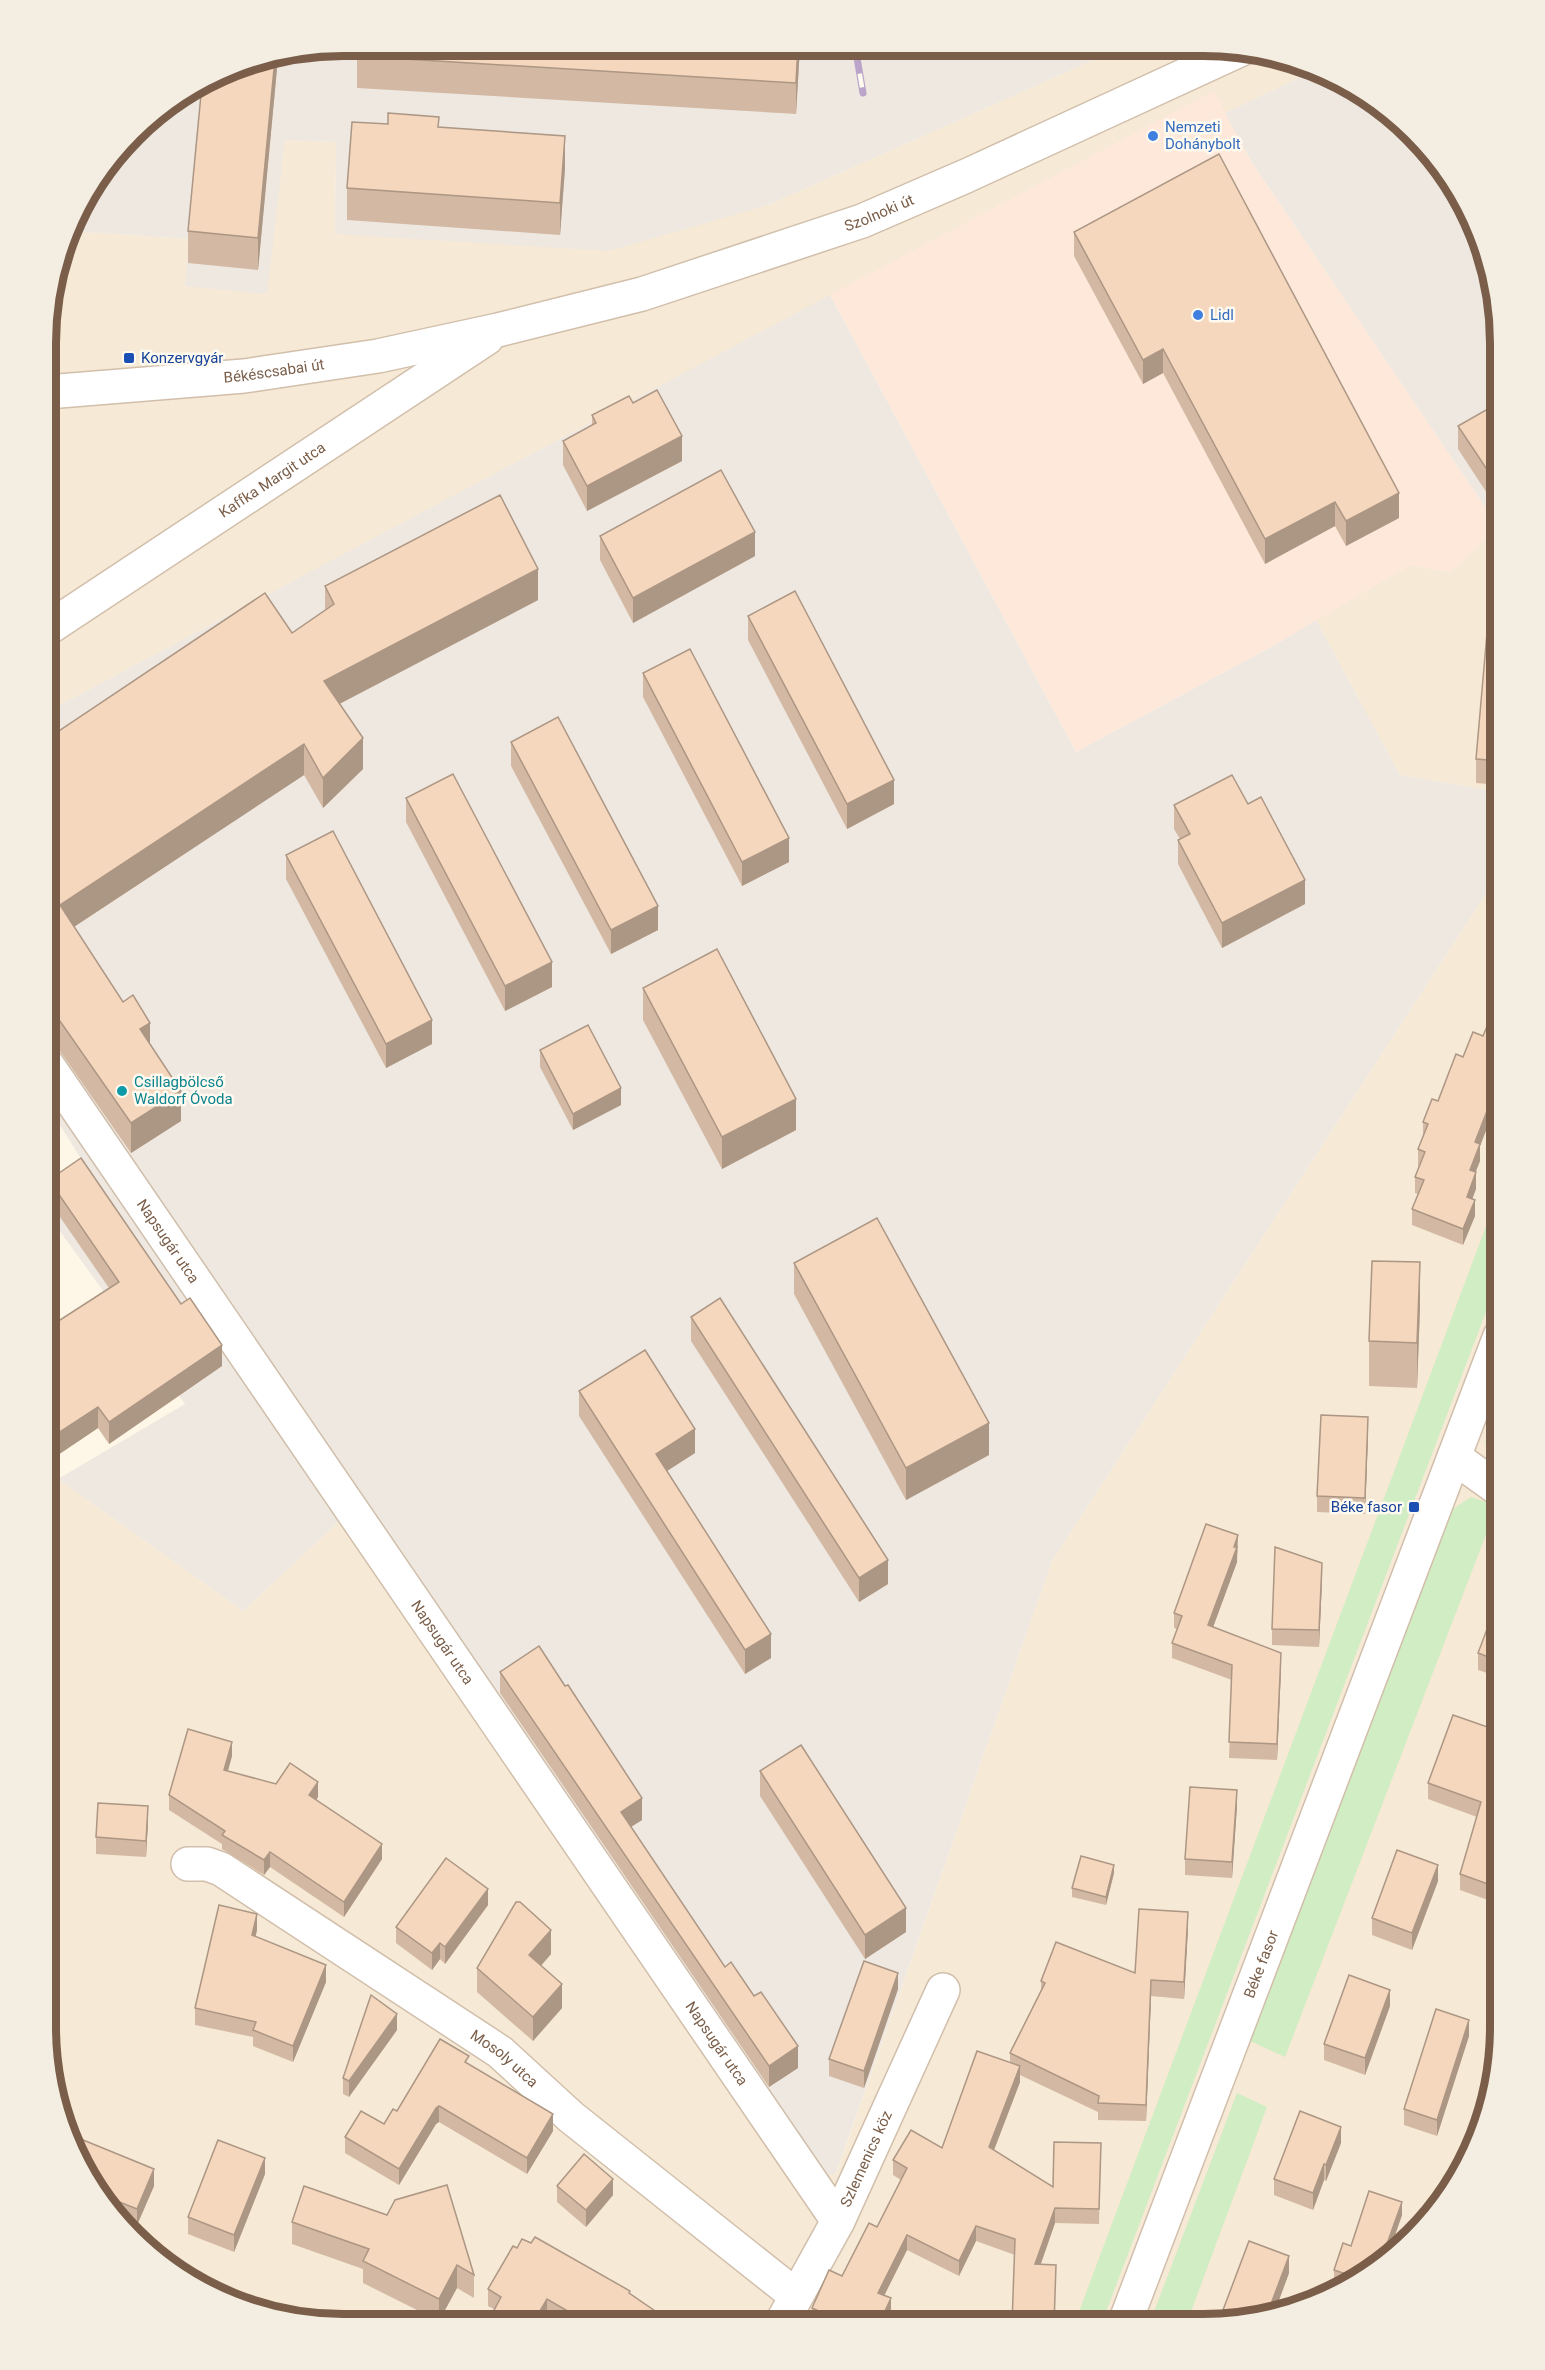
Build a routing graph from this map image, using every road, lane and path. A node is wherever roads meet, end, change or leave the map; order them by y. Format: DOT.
graph roads {
  1 [pos="1226,56"];
  2 [pos="498,330"];
  3 [pos="56,391"];
  4 [pos="56,623"];
  5 [pos="56,1078"];
  6 [pos="1490,1362"];
  7 [pos="1454,1457"];
  8 [pos="1490,1483"];
  9 [pos="188,1864"];
  10 [pos="943,1990"];
  11 [pos="838,2221"];
  12 [pos="795,2295"];
  13 [pos="786,2314"];
  14 [pos="1128,2314"];
  1 -- 2 [label="street, Szolnoki út"];
  2 -- 3 [label="street, Békéscsabai út"];
  2 -- 4 [label="street, Kaffka Margit utca"];
  5 -- 11 [label="street, Napsugár utca"];
  6 -- 7 [label="street, Béke fasor"];
  7 -- 8 [label="street"];
  7 -- 14 [label="street, Béke fasor"];
  9 -- 12 [label="street, Mosoly utca"];
  10 -- 11 [label="street, Szlemenics köz"];
  11 -- 12 [label="street, Szlemenics köz"];
  12 -- 13 [label="street, Szlemenics köz"];
}
